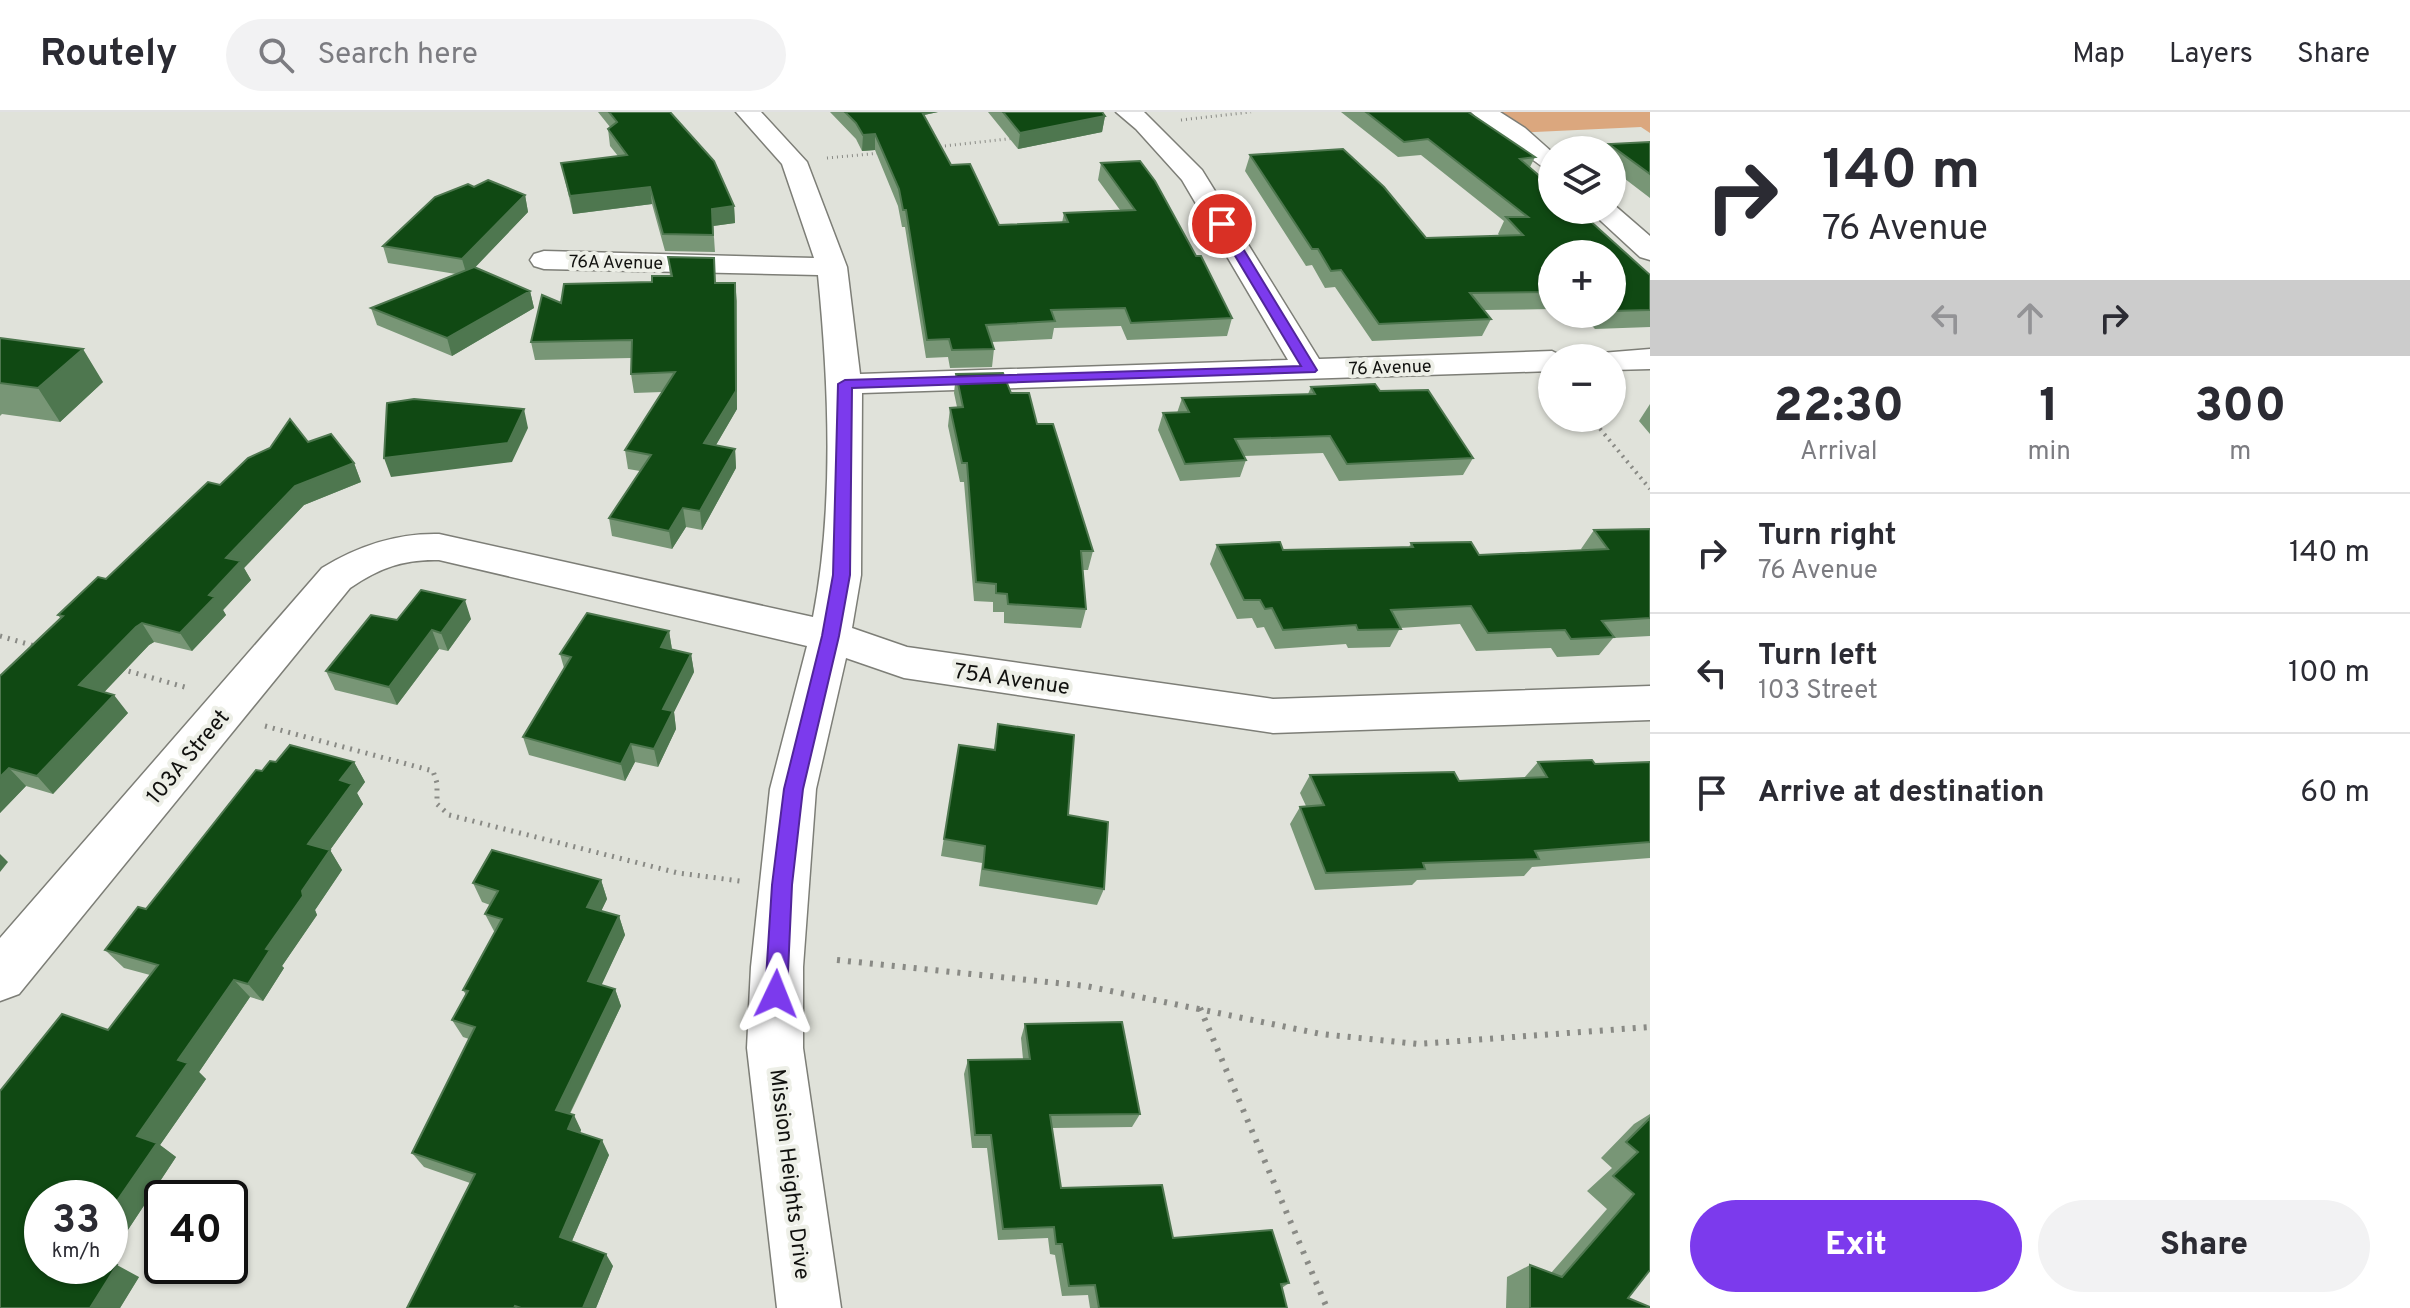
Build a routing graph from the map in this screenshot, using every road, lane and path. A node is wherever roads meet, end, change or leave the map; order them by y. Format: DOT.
graph roads {
  1 [pos="748,112"];
  2 [pos="1251,112"];
  3 [pos="1483,112"];
  4 [pos="1136,118"];
  5 [pos="1023,137"];
  6 [pos="932,147"];
  7 [pos="886,152"];
  8 [pos="1538,153"];
  9 [pos="794,162"];
  10 [pos="1619,224"];
  11 [pos="1650,251"];
  12 [pos="544,260"];
  13 [pos="832,267"];
  14 [pos="1650,359"];
  15 [pos="1626,360"];
  16 [pos="1538,362"];
  17 [pos="1310,370"];
  18 [pos="845,384"];
  19 [pos="1603,432"];
  20 [pos="1650,489"];
  21 [pos="386,550"];
  22 [pos="0,636"];
  23 [pos="830,636"];
  24 [pos="44,648"];
  25 [pos="116,668"];
  26 [pos="1650,703"];
  27 [pos="227,709"];
  28 [pos="782,885"];
  29 [pos="837,960"];
  30 [pos="0,977"];
  31 [pos="1200,1008"];
  32 [pos="1650,1027"];
  33 [pos="809,1308"];
  34 [pos="1327,1308"];
  1 -- 9 [label="street, Mission Heights Drive"];
  2 -- 4 [label="path"];
  3 -- 8 [label="street"];
  4 -- 17 [label="street"];
  5 -- 6 [label="path"];
  7 -- 9 [label="path"];
  9 -- 13 [label="street, Mission Heights Drive"];
  10 -- 11 [label="street"];
  12 -- 13 [label="street, 76A Avenue"];
  13 -- 18 [label="street, Mission Heights Drive"];
  14 -- 15 [label="street"];
  16 -- 17 [label="street, 76 Avenue"];
  17 -- 18 [label="street, 76 Avenue"];
  18 -- 23 [label="street, Mission Heights Drive"];
  19 -- 20 [label="path"];
  21 -- 23 [label="street, 75A Avenue"];
  21 -- 27 [label="street, 103A Street"];
  22 -- 24 [label="path"];
  23 -- 26 [label="street, 75A Avenue"];
  23 -- 28 [label="street, Mission Heights Drive"];
  25 -- 27 [label="path"];
  27 -- 28 [label="path"];
  27 -- 30 [label="street, 103A Street"];
  28 -- 33 [label="street, Mission Heights Drive"];
  29 -- 31 [label="path"];
  31 -- 32 [label="path"];
  31 -- 34 [label="path"];
}
